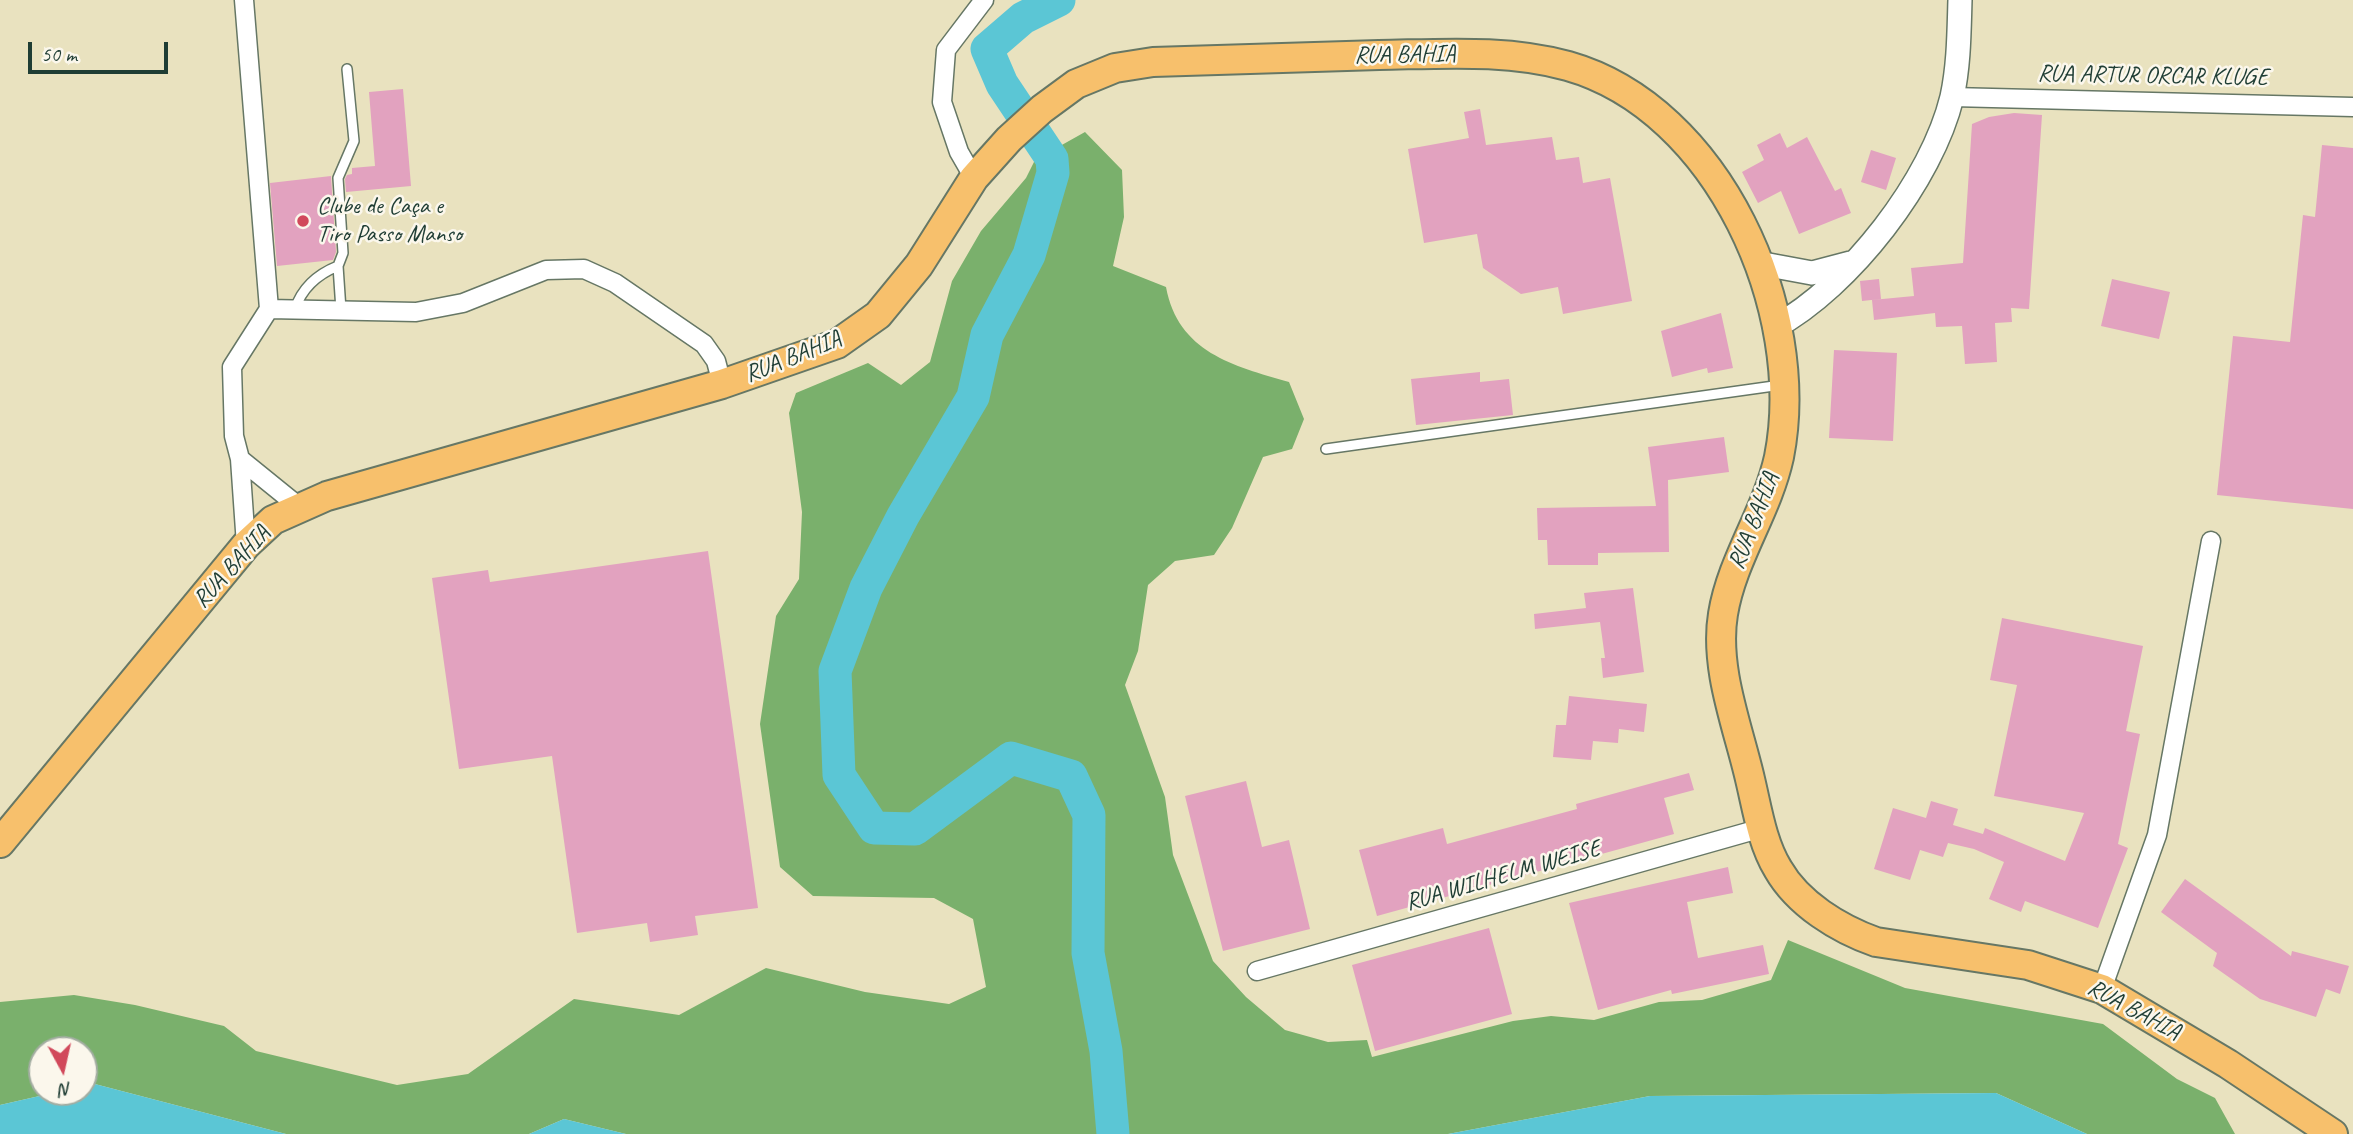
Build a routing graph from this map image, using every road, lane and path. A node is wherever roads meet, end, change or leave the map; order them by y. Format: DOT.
graph roads {
  1 [pos="244,0"];
  2 [pos="984,0"];
  3 [pos="1960,0"];
  4 [pos="346,69"];
  5 [pos="1952,97"];
  6 [pos="2353,107"];
  7 [pos="974,178"];
  8 [pos="1758,262"];
  9 [pos="338,266"];
  10 [pos="1815,284"];
  11 [pos="269,309"];
  12 [pos="295,309"];
  13 [pos="341,310"];
  14 [pos="1775,327"];
  15 [pos="722,384"];
  16 [pos="1786,384"];
  17 [pos="1326,449"];
  18 [pos="240,459"];
  19 [pos="298,506"];
  20 [pos="2211,541"];
  21 [pos="246,545"];
  22 [pos="1762,828"];
  23 [pos="0,843"];
  24 [pos="1257,971"];
  25 [pos="2102,989"];
  26 [pos="2333,1134"];
  1 -- 11 [label="street"];
  2 -- 7 [label="street"];
  3 -- 5 [label="street"];
  4 -- 9 [label="lane"];
  5 -- 6 [label="street, RUA ARTUR ORCAR KLUGE"];
  5 -- 10 [label="street"];
  7 -- 8 [label="main road, RUA BAHIA"];
  7 -- 15 [label="main road, RUA BAHIA"];
  8 -- 10 [label="street"];
  8 -- 14 [label="main road, RUA BAHIA"];
  9 -- 12 [label="lane"];
  9 -- 13 [label="lane"];
  10 -- 14 [label="street"];
  11 -- 12 [label="street"];
  11 -- 18 [label="street"];
  12 -- 13 [label="street"];
  13 -- 15 [label="street"];
  14 -- 16 [label="main road, RUA BAHIA"];
  15 -- 19 [label="main road, RUA BAHIA"];
  16 -- 17 [label="lane"];
  16 -- 22 [label="main road, RUA BAHIA"];
  18 -- 19 [label="street"];
  18 -- 21 [label="street"];
  19 -- 21 [label="main road, RUA BAHIA"];
  20 -- 25 [label="street"];
  21 -- 23 [label="main road, RUA BAHIA"];
  22 -- 24 [label="street, RUA WILHELM WEISE"];
  22 -- 25 [label="main road, RUA BAHIA"];
  25 -- 26 [label="main road, RUA BAHIA"];
}
